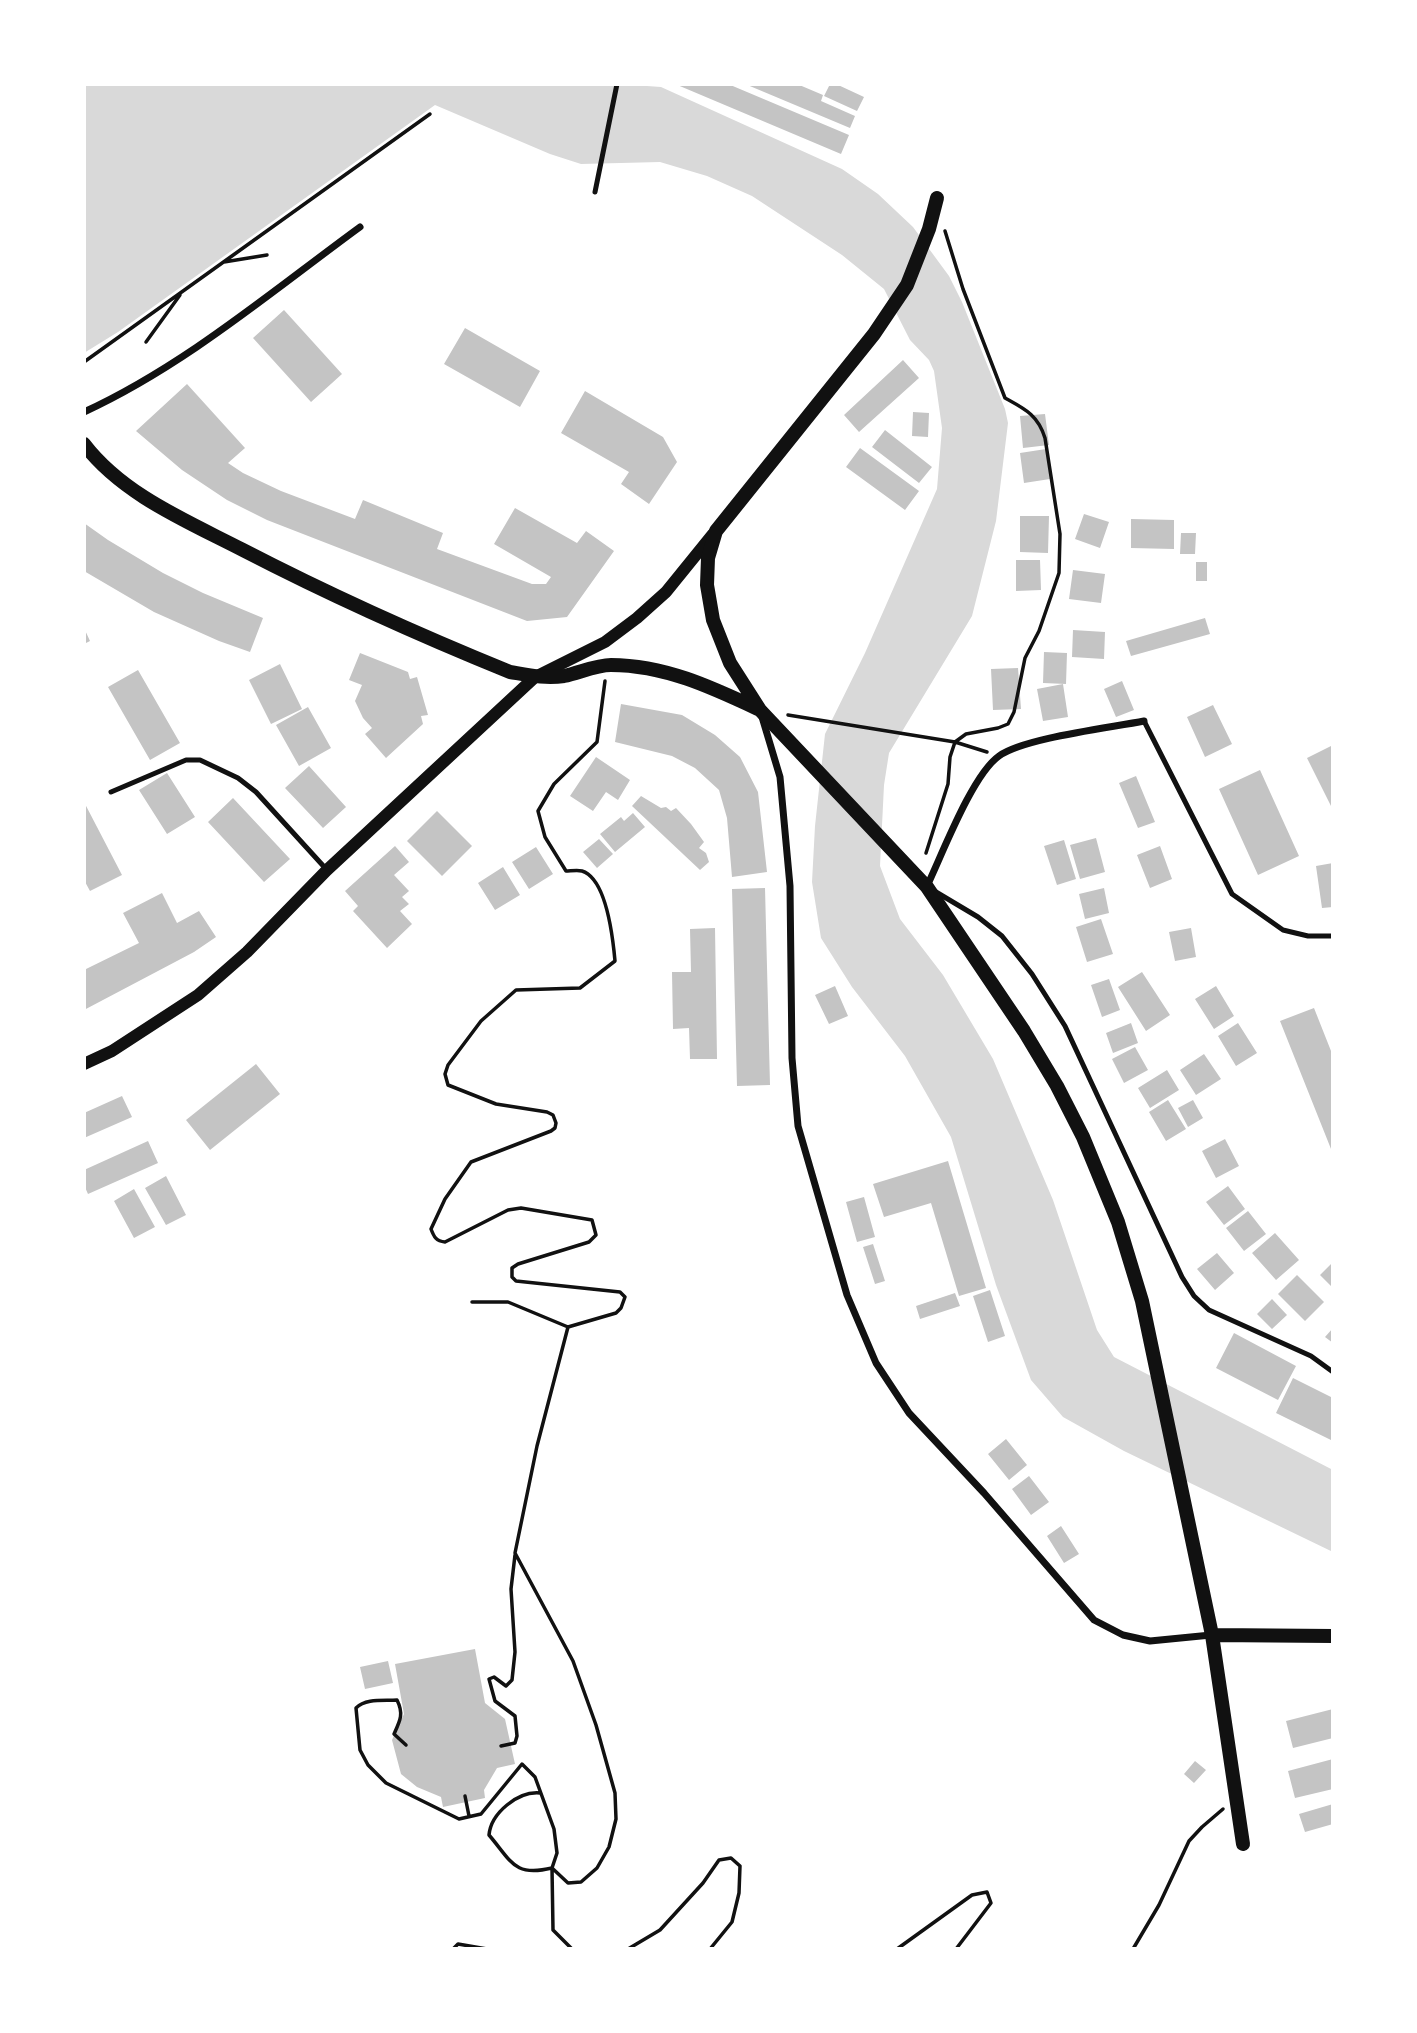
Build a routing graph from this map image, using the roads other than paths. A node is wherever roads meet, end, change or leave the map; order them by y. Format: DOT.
graph roads {
  1 [pos="617,84"];
  2 [pos="595,192"];
  3 [pos="937,198"];
  4 [pos="360,227"];
  5 [pos="84,412"];
  6 [pos="84,444"];
  7 [pos="716,531"];
  8 [pos="534,677"];
  9 [pos="760,710"];
  10 [pos="1144,721"];
  11 [pos="111,792"];
  12 [pos="327,870"];
  13 [pos="927,887"];
  14 [pos="1333,936"];
  15 [pos="84,1063"];
  16 [pos="1333,1372"];
  17 [pos="1212,1635"];
  18 [pos="1333,1636"];
  19 [pos="1243,1844"];
  1 -- 2 [label="lane"];
  3 -- 7 [label="main road"];
  4 -- 5 [label="street"];
  6 -- 8 [label="main road"];
  7 -- 8 [label="street"];
  7 -- 9 [label="main road"];
  8 -- 9 [label="main road"];
  8 -- 12 [label="street"];
  9 -- 13 [label="main road"];
  9 -- 17 [label="street"];
  10 -- 13 [label="street"];
  10 -- 14 [label="lane"];
  11 -- 12 [label="lane"];
  12 -- 15 [label="street"];
  13 -- 16 [label="lane"];
  13 -- 17 [label="main road"];
  17 -- 18 [label="main road"];
  17 -- 19 [label="main road"];
}
